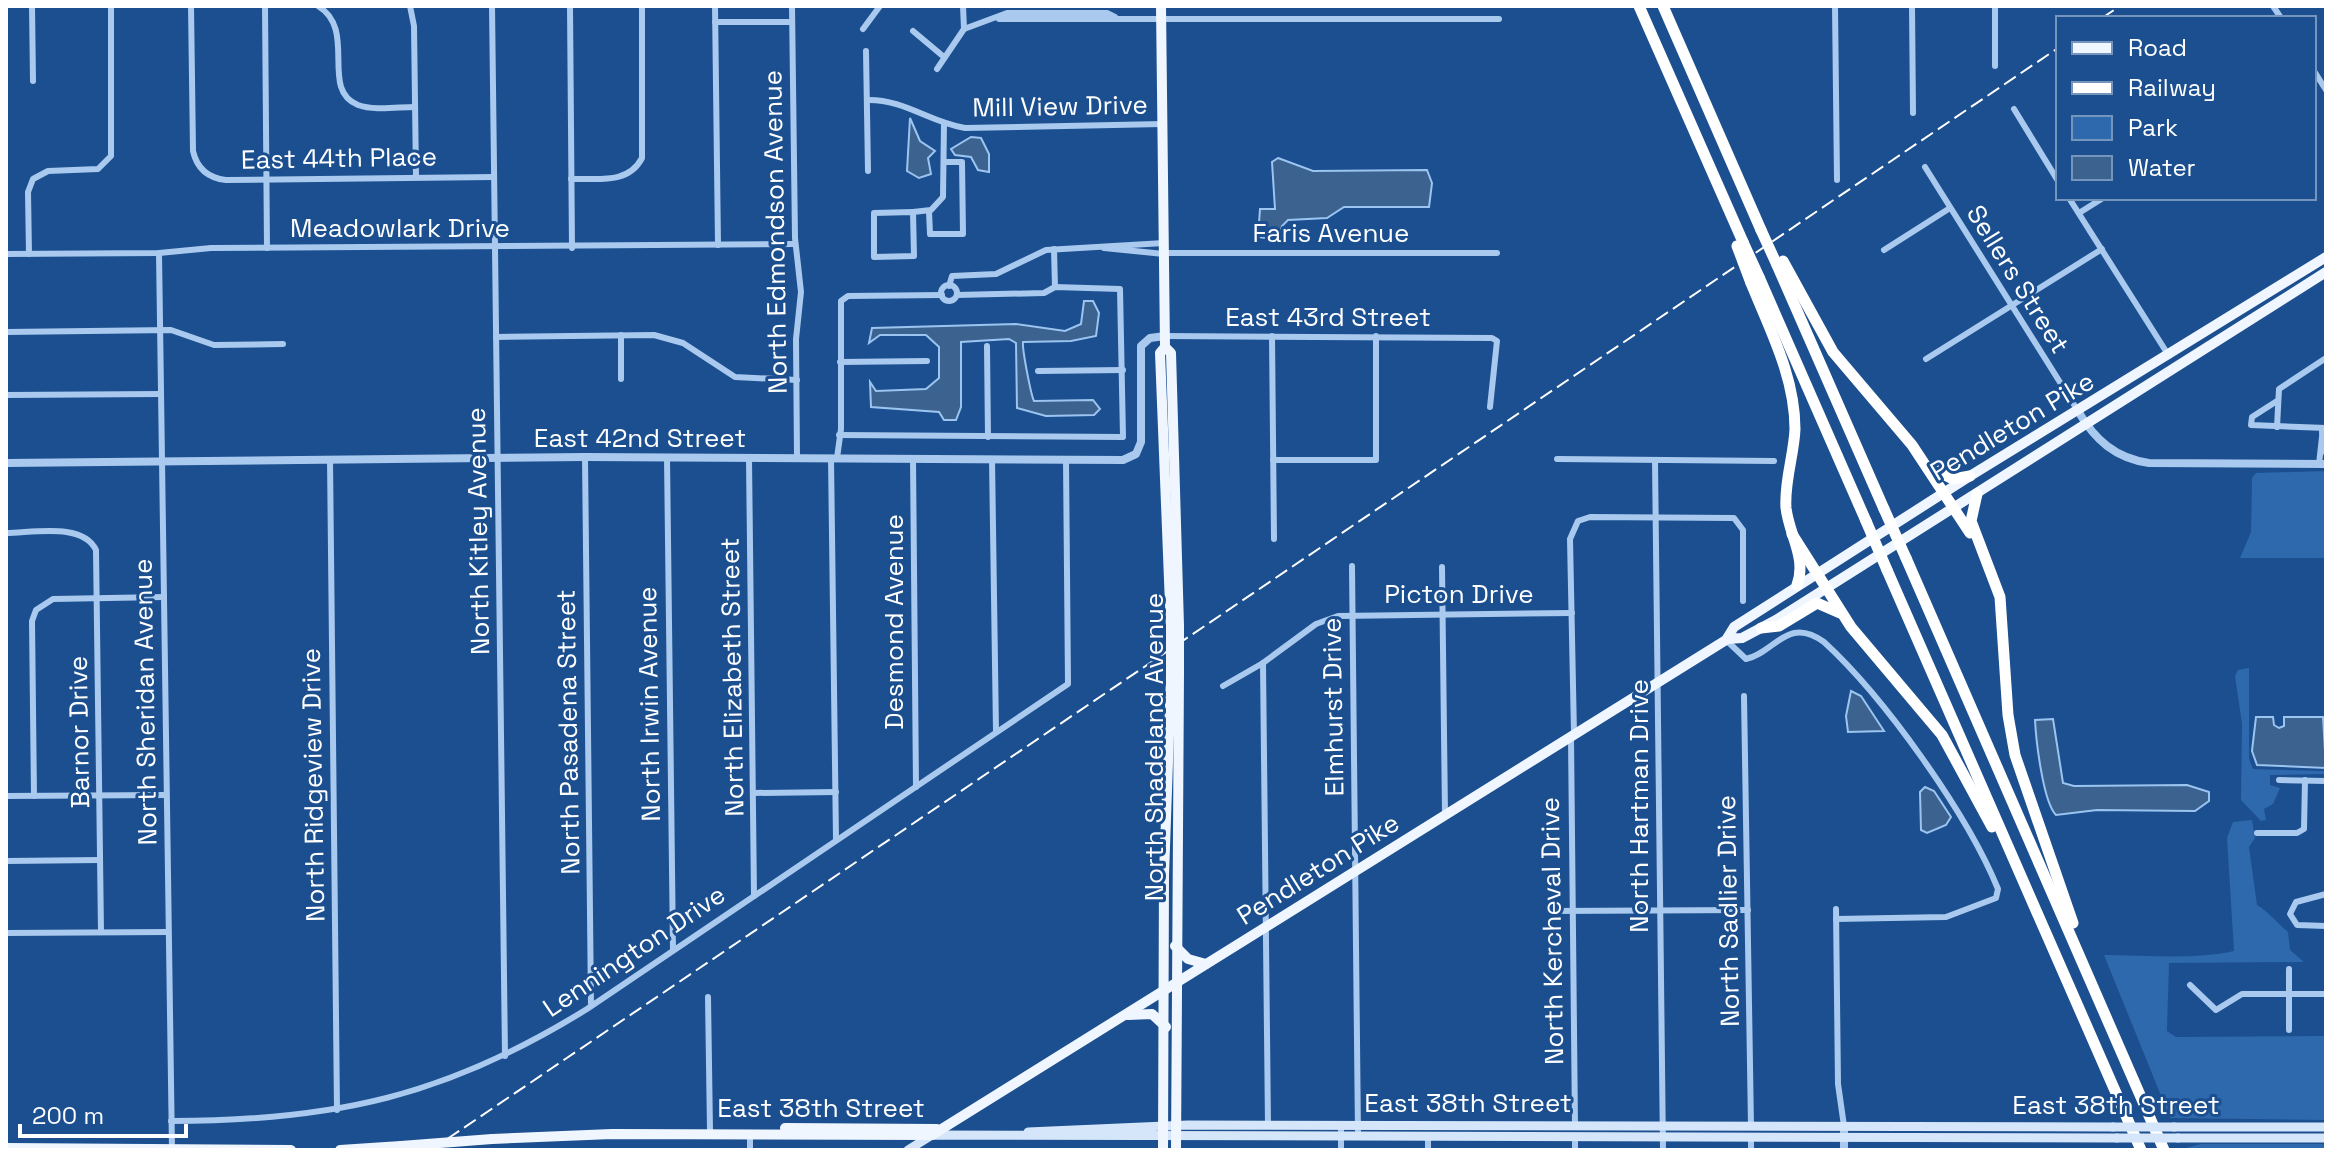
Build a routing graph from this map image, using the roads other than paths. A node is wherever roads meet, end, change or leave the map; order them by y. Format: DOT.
graph roads {
  1 [pos="32,6"];
  2 [pos="111,6"];
  3 [pos="191,6"];
  4 [pos="265,6"];
  5 [pos="318,6"];
  6 [pos="410,6"];
  7 [pos="492,6"];
  8 [pos="570,6"];
  9 [pos="642,6"];
  10 [pos="715,6"];
  11 [pos="792,6"];
  12 [pos="880,6"];
  13 [pos="963,6"];
  14 [pos="1639,6"];
  15 [pos="1663,6"];
  16 [pos="1835,6"];
  17 [pos="1912,6"];
  18 [pos="1995,6"];
  19 [pos="1161,11"];
  20 [pos="1499,19"];
  21 [pos="715,22"];
  22 [pos="792,22"];
  23 [pos="863,29"];
  24 [pos="964,29"];
  25 [pos="913,31"];
  26 [pos="866,51"];
  27 [pos="944,57"];
  28 [pos="1995,66"];
  29 [pos="937,69"];
  30 [pos="33,81"];
  31 [pos="867,100"];
  32 [pos="415,107"];
  33 [pos="2014,109"];
  34 [pos="1913,113"];
  35 [pos="944,123"];
  36 [pos="1163,124"];
  37 [pos="944,162"];
  38 [pos="1925,167"];
  39 [pos="868,171"];
  40 [pos="416,177"];
  41 [pos="494,177"];
  42 [pos="2056,178"];
  43 [pos="266,179"];
  44 [pos="571,179"];
  45 [pos="1837,180"];
  46 [pos="2070,200"];
  47 [pos="2100,200"];
  48 [pos="1950,208"];
  49 [pos="929,211"];
  50 [pos="913,212"];
  51 [pos="2079,213"];
  52 [pos="795,244"];
  53 [pos="718,245"];
  54 [pos="267,248"];
  55 [pos="494,248"];
  56 [pos="572,248"];
  57 [pos="1104,248"];
  58 [pos="1054,249"];
  59 [pos="2102,249"];
  60 [pos="1164,250"];
  61 [pos="1884,250"];
  62 [pos="159,253"];
  63 [pos="1497,253"];
  64 [pos="6,254"];
  65 [pos="29,254"];
  66 [pos="2326,257"];
  67 [pos="1780,263"];
  68 [pos="2326,272"];
  69 [pos="1755,280"];
  70 [pos="949,286"];
  71 [pos="1055,287"];
  72 [pos="942,295"];
  73 [pos="957,295"];
  74 [pos="2011,305"];
  75 [pos="160,330"];
  76 [pos="6,332"];
  77 [pos="621,335"];
  78 [pos="1272,336"];
  79 [pos="1376,336"];
  80 [pos="496,337"];
  81 [pos="1165,341"];
  82 [pos="283,344"];
  83 [pos="987,346"];
  84 [pos="2169,356"];
  85 [pos="2326,358"];
  86 [pos="1926,359"];
  87 [pos="927,361"];
  88 [pos="840,362"];
  89 [pos="1123,370"];
  90 [pos="1038,371"];
  91 [pos="621,379"];
  92 [pos="797,380"];
  93 [pos="161,394"];
  94 [pos="6,395"];
  95 [pos="2277,401"];
  96 [pos="1490,407"];
  97 [pos="2078,411"];
  98 [pos="2084,422"];
  99 [pos="2277,427"];
  100 [pos="2324,429"];
  101 [pos="839,435"];
  102 [pos="988,437"];
  103 [pos="2326,453"];
  104 [pos="585,457"];
  105 [pos="667,457"];
  106 [pos="797,457"];
  107 [pos="497,458"];
  108 [pos="749,458"];
  109 [pos="834,458"];
  110 [pos="913,458"];
  111 [pos="330,459"];
  112 [pos="992,459"];
  113 [pos="1066,459"];
  114 [pos="1557,459"];
  115 [pos="1273,460"];
  116 [pos="162,461"];
  117 [pos="1655,461"];
  118 [pos="1774,461"];
  119 [pos="6,463"];
  120 [pos="2322,464"];
  121 [pos="1928,466"];
  122 [pos="1970,476"];
  123 [pos="1944,492"];
  124 [pos="1977,494"];
  125 [pos="1954,509"];
  126 [pos="1657,517"];
  127 [pos="6,533"];
  128 [pos="1792,534"];
  129 [pos="1274,539"];
  130 [pos="1982,550"];
  131 [pos="1352,566"];
  132 [pos="1442,567"];
  133 [pos="1818,572"];
  134 [pos="1797,585"];
  135 [pos="1827,588"];
  136 [pos="164,597"];
  137 [pos="97,598"];
  138 [pos="1743,601"];
  139 [pos="1572,613"];
  140 [pos="1444,614"];
  141 [pos="1352,615"];
  142 [pos="1846,619"];
  143 [pos="1761,628"];
  144 [pos="1726,640"];
  145 [pos="1263,663"];
  146 [pos="1175,675"];
  147 [pos="1658,682"];
  148 [pos="1223,686"];
  149 [pos="1744,696"];
  150 [pos="996,732"];
  151 [pos="1573,735"];
  152 [pos="2279,780"];
  153 [pos="2305,780"];
  154 [pos="2326,781"];
  155 [pos="916,787"];
  156 [pos="836,792"];
  157 [pos="753,793"];
  158 [pos="100,795"];
  159 [pos="166,795"];
  160 [pos="6,796"];
  161 [pos="34,796"];
  162 [pos="1445,815"];
  163 [pos="2257,833"];
  164 [pos="836,840"];
  165 [pos="100,860"];
  166 [pos="6,861"];
  167 [pos="1355,871"];
  168 [pos="2024,888"];
  169 [pos="2326,894"];
  170 [pos="754,896"];
  171 [pos="1836,909"];
  172 [pos="1659,910"];
  173 [pos="1748,910"];
  174 [pos="1551,911"];
  175 [pos="1572,912"];
  176 [pos="1836,919"];
  177 [pos="1266,926"];
  178 [pos="2326,926"];
  179 [pos="101,932"];
  180 [pos="168,932"];
  181 [pos="6,933"];
  182 [pos="1175,946"];
  183 [pos="673,950"];
  184 [pos="1206,964"];
  185 [pos="2289,969"];
  186 [pos="2092,981"];
  187 [pos="1175,983"];
  188 [pos="2190,985"];
  189 [pos="1165,989"];
  190 [pos="2289,994"];
  191 [pos="2326,994"];
  192 [pos="708,997"];
  193 [pos="591,1005"];
  194 [pos="1122,1016"];
  195 [pos="1166,1027"];
  196 [pos="2289,1030"];
  197 [pos="505,1056"];
  198 [pos="337,1110"];
  199 [pos="171,1121"];
  200 [pos="1268,1125"];
  201 [pos="1844,1126"];
  202 [pos="2326,1127"];
  203 [pos="710,1130"];
  204 [pos="1170,1130"];
  205 [pos="1341,1130"];
  206 [pos="1358,1130"];
  207 [pos="1575,1131"];
  208 [pos="1663,1131"];
  209 [pos="1751,1131"];
  210 [pos="936,1133"];
  211 [pos="612,1134"];
  212 [pos="1428,1135"];
  213 [pos="750,1136"];
  214 [pos="1844,1138"];
  215 [pos="2326,1138"];
  216 [pos="6,1148"];
  217 [pos="172,1149"];
  218 [pos="291,1150"];
  219 [pos="340,1150"];
  220 [pos="750,1150"];
  221 [pos="908,1150"];
  222 [pos="1163,1150"];
  223 [pos="1176,1150"];
  224 [pos="1341,1150"];
  225 [pos="1428,1150"];
  226 [pos="1575,1150"];
  227 [pos="1663,1150"];
  228 [pos="1751,1150"];
  229 [pos="1844,1150"];
  230 [pos="2141,1150"];
  231 [pos="2164,1150"];
  1 -- 30 [label="street"];
  2 -- 65 [label="street"];
  3 -- 43 [label="street, East 44th Place"];
  4 -- 43 [label="street"];
  5 -- 32 [label="street"];
  6 -- 32 [label="street"];
  7 -- 41 [label="street, North Kitley Avenue"];
  8 -- 44 [label="street"];
  9 -- 44 [label="street"];
  10 -- 21 [label="street"];
  11 -- 22 [label="street, North Edmondson Avenue"];
  12 -- 23 [label="street"];
  13 -- 24 [label="street"];
  14 -- 69 [label="highway, bridge"];
  15 -- 67 [label="highway, bridge"];
  16 -- 45 [label="street"];
  17 -- 34 [label="street"];
  18 -- 28 [label="street"];
  19 -- 20 [label="street"];
  19 -- 24 [label="street"];
  19 -- 36 [label="main road, North Shadeland Avenue"];
  21 -- 22 [label="street"];
  21 -- 53 [label="street"];
  22 -- 52 [label="street, North Edmondson Avenue"];
  24 -- 27 [label="street"];
  25 -- 27 [label="street"];
  26 -- 31 [label="street"];
  27 -- 29 [label="street"];
  31 -- 35 [label="street, Mill View Drive"];
  31 -- 39 [label="street"];
  32 -- 40 [label="street"];
  33 -- 42 [label="street"];
  35 -- 36 [label="street, Mill View Drive"];
  35 -- 37 [label="street"];
  36 -- 60 [label="main road, North Shadeland Avenue"];
  37 -- 49 [label="street"];
  37 -- 49 [label="street"];
  38 -- 48 [label="street, Sellers Street"];
  40 -- 41 [label="street, East 44th Place"];
  40 -- 43 [label="street, East 44th Place"];
  41 -- 55 [label="street, North Kitley Avenue"];
  43 -- 54 [label="street"];
  44 -- 56 [label="street"];
  46 -- 51 [label="street"];
  47 -- 51 [label="street"];
  48 -- 61 [label="street"];
  48 -- 74 [label="street, Sellers Street"];
  49 -- 50 [label="street"];
  50 -- 50 [label="street"];
  51 -- 59 [label="street"];
  52 -- 53 [label="street, Meadowlark Drive"];
  52 -- 92 [label="street, North Edmondson Avenue"];
  53 -- 56 [label="street, Meadowlark Drive"];
  54 -- 55 [label="street, Meadowlark Drive"];
  54 -- 62 [label="street, Meadowlark Drive"];
  55 -- 56 [label="street, Meadowlark Drive"];
  55 -- 80 [label="street, North Kitley Avenue"];
  57 -- 58 [label="street, Faris Avenue"];
  57 -- 60 [label="street, Faris Avenue"];
  57 -- 60 [label="street, Faris Avenue"];
  58 -- 70 [label="street, Faris Avenue"];
  58 -- 71 [label="street"];
  59 -- 74 [label="street"];
  59 -- 84 [label="street"];
  60 -- 63 [label="street, Faris Avenue"];
  60 -- 81 [label="main road, North Shadeland Avenue"];
  62 -- 65 [label="street, Meadowlark Drive"];
  62 -- 75 [label="street, North Sheridan Avenue"];
  64 -- 65 [label="street, Meadowlark Drive"];
  66 -- 84 [label="main road, Pendleton Pike"];
  67 -- 121 [label="highway"];
  67 -- 186 [label="highway, bridge"];
  68 -- 98 [label="main road, Pendleton Pike"];
  69 -- 128 [label="highway"];
  69 -- 168 [label="highway, bridge"];
  70 -- 72 [label="street"];
  70 -- 73 [label="street"];
  71 -- 73 [label="street"];
  71 -- 89 [label="street"];
  72 -- 73 [label="street"];
  72 -- 88 [label="street"];
  74 -- 86 [label="street"];
  74 -- 97 [label="street, Sellers Street"];
  75 -- 76 [label="street"];
  75 -- 82 [label="street"];
  75 -- 93 [label="street, North Sheridan Avenue"];
  77 -- 80 [label="street"];
  77 -- 91 [label="street"];
  77 -- 92 [label="street"];
  78 -- 79 [label="street, East 43rd Street"];
  78 -- 81 [label="street, East 43rd Street"];
  78 -- 115 [label="street"];
  79 -- 96 [label="street, East 43rd Street"];
  79 -- 115 [label="street"];
  80 -- 107 [label="street, North Kitley Avenue"];
  81 -- 113 [label="street, East 42nd Street"];
  81 -- 146 [label="main road, North Shadeland Avenue, bridge"];
  83 -- 102 [label="street"];
  84 -- 97 [label="main road, Pendleton Pike"];
  85 -- 95 [label="street"];
  87 -- 88 [label="street"];
  88 -- 101 [label="street"];
  89 -- 90 [label="street"];
  89 -- 102 [label="street"];
  92 -- 106 [label="street, North Edmondson Avenue"];
  93 -- 94 [label="street"];
  93 -- 116 [label="street, North Sheridan Avenue"];
  95 -- 99 [label="street"];
  95 -- 99 [label="street"];
  97 -- 98 [label="street"];
  97 -- 122 [label="main road, Pendleton Pike"];
  98 -- 120 [label="street"];
  98 -- 124 [label="main road, Pendleton Pike"];
  99 -- 100 [label="street"];
  100 -- 103 [label="street"];
  100 -- 120 [label="street"];
  101 -- 102 [label="street"];
  101 -- 109 [label="street"];
  104 -- 105 [label="street, East 42nd Street"];
  104 -- 107 [label="street, East 42nd Street"];
  104 -- 193 [label="street, North Pasadena Street"];
  105 -- 108 [label="street, East 42nd Street"];
  105 -- 183 [label="street, North Irwin Avenue"];
  106 -- 108 [label="street, East 42nd Street"];
  106 -- 109 [label="street, East 42nd Street"];
  107 -- 111 [label="street, East 42nd Street"];
  107 -- 197 [label="street, North Kitley Avenue"];
  108 -- 157 [label="street, North Elizabeth Street"];
  109 -- 110 [label="street, East 42nd Street"];
  109 -- 156 [label="street"];
  110 -- 112 [label="street, East 42nd Street"];
  110 -- 155 [label="street, Desmond Avenue"];
  111 -- 116 [label="street, East 42nd Street"];
  111 -- 198 [label="street, North Ridgeview Drive"];
  112 -- 113 [label="street, East 42nd Street"];
  112 -- 150 [label="street"];
  113 -- 150 [label="street, Lennington Drive"];
  114 -- 117 [label="street"];
  115 -- 129 [label="street"];
  116 -- 119 [label="street, East 42nd Street"];
  116 -- 136 [label="street, North Sheridan Avenue"];
  117 -- 118 [label="street"];
  117 -- 126 [label="street, North Hartman Drive"];
  121 -- 122 [label="highway"];
  121 -- 123 [label="highway"];
  122 -- 123 [label="main road, Pendleton Pike"];
  123 -- 125 [label="highway"];
  123 -- 133 [label="main road, Pendleton Pike"];
  124 -- 125 [label="main road, Pendleton Pike"];
  124 -- 130 [label="highway"];
  125 -- 130 [label="highway"];
  125 -- 135 [label="main road, Pendleton Pike"];
  126 -- 138 [label="street"];
  126 -- 139 [label="street"];
  126 -- 147 [label="street, North Hartman Drive"];
  127 -- 137 [label="street, Barnor Drive"];
  128 -- 133 [label="highway"];
  128 -- 134 [label="highway"];
  130 -- 186 [label="highway"];
  131 -- 141 [label="street, Elmhurst Drive"];
  132 -- 140 [label="street"];
  133 -- 134 [label="main road, Pendleton Pike"];
  133 -- 135 [label="highway"];
  134 -- 144 [label="main road, Pendleton Pike"];
  135 -- 142 [label="highway"];
  135 -- 143 [label="main road, Pendleton Pike"];
  136 -- 137 [label="street"];
  136 -- 159 [label="street, North Sheridan Avenue"];
  137 -- 158 [label="street, Barnor Drive"];
  137 -- 161 [label="street"];
  139 -- 140 [label="street, Picton Drive"];
  139 -- 151 [label="street, North Kercheval Drive"];
  140 -- 141 [label="street, Picton Drive"];
  140 -- 162 [label="street"];
  141 -- 145 [label="street, Picton Drive"];
  141 -- 167 [label="street, Elmhurst Drive"];
  142 -- 143 [label="highway"];
  142 -- 168 [label="highway"];
  143 -- 144 [label="main road, Pendleton Pike"];
  144 -- 147 [label="main road, Pendleton Pike"];
  144 -- 176 [label="street"];
  145 -- 148 [label="street, Picton Drive"];
  145 -- 177 [label="street"];
  146 -- 182 [label="main road, North Shadeland Avenue"];
  146 -- 189 [label="main road, North Shadeland Avenue"];
  147 -- 151 [label="main road, Pendleton Pike"];
  147 -- 172 [label="street, North Hartman Drive"];
  149 -- 173 [label="street, North Sadlier Drive"];
  150 -- 155 [label="street, Lennington Drive"];
  151 -- 162 [label="main road, Pendleton Pike"];
  151 -- 175 [label="street, North Kercheval Drive"];
  152 -- 153 [label="street"];
  153 -- 154 [label="street"];
  153 -- 163 [label="street"];
  155 -- 164 [label="street, Lennington Drive"];
  156 -- 157 [label="street"];
  156 -- 164 [label="street"];
  157 -- 170 [label="street, North Elizabeth Street"];
  158 -- 159 [label="street"];
  158 -- 161 [label="street"];
  158 -- 165 [label="street, Barnor Drive"];
  159 -- 180 [label="street, North Sheridan Avenue"];
  160 -- 161 [label="street"];
  162 -- 167 [label="main road, Pendleton Pike"];
  164 -- 170 [label="street, Lennington Drive"];
  165 -- 166 [label="street"];
  165 -- 179 [label="street, Barnor Drive"];
  167 -- 177 [label="main road, Pendleton Pike"];
  167 -- 206 [label="street, Elmhurst Drive"];
  168 -- 230 [label="highway"];
  169 -- 178 [label="street"];
  170 -- 183 [label="street, Lennington Drive"];
  171 -- 176 [label="street"];
  172 -- 173 [label="street"];
  172 -- 175 [label="street"];
  172 -- 208 [label="street, North Hartman Drive"];
  173 -- 209 [label="street, North Sadlier Drive"];
  174 -- 175 [label="street"];
  175 -- 207 [label="street, North Kercheval Drive"];
  176 -- 201 [label="street"];
  177 -- 184 [label="main road, Pendleton Pike"];
  177 -- 200 [label="street"];
  179 -- 180 [label="street"];
  179 -- 181 [label="street"];
  180 -- 199 [label="street, North Sheridan Avenue"];
  182 -- 184 [label="main road"];
  182 -- 187 [label="main road, North Shadeland Avenue"];
  183 -- 193 [label="street, Lennington Drive"];
  184 -- 187 [label="main road, Pendleton Pike"];
  185 -- 190 [label="street"];
  186 -- 231 [label="highway"];
  187 -- 189 [label="main road, Pendleton Pike"];
  187 -- 204 [label="main road, North Shadeland Avenue"];
  188 -- 190 [label="street"];
  189 -- 194 [label="main road, Pendleton Pike"];
  189 -- 195 [label="main road, North Shadeland Avenue"];
  190 -- 191 [label="street"];
  190 -- 196 [label="street"];
  192 -- 203 [label="street"];
  193 -- 197 [label="street, Lennington Drive"];
  194 -- 195 [label="main road"];
  194 -- 210 [label="main road, Pendleton Pike"];
  195 -- 204 [label="main road, North Shadeland Avenue"];
  197 -- 198 [label="street, Lennington Drive"];
  198 -- 199 [label="street, Lennington Drive"];
  199 -- 217 [label="street, North Sheridan Avenue"];
  200 -- 204 [label="main road, East 38th Street"];
  200 -- 205 [label="main road, East 38th Street"];
  201 -- 202 [label="main road, East 38th Street, bridge"];
  201 -- 209 [label="main road, East 38th Street"];
  201 -- 214 [label="street"];
  203 -- 210 [label="main road, East 38th Street"];
  203 -- 211 [label="main road, East 38th Street"];
  204 -- 205 [label="main road, East 38th Street"];
  204 -- 210 [label="main road, East 38th Street"];
  204 -- 222 [label="main road, North Shadeland Avenue"];
  204 -- 223 [label="main road, North Shadeland Avenue"];
  205 -- 206 [label="main road, East 38th Street"];
  205 -- 224 [label="street"];
  206 -- 207 [label="main road, East 38th Street"];
  206 -- 212 [label="main road, East 38th Street"];
  207 -- 208 [label="main road, East 38th Street"];
  207 -- 212 [label="main road, East 38th Street"];
  207 -- 226 [label="street, North Kercheval Drive"];
  208 -- 209 [label="main road, East 38th Street"];
  208 -- 227 [label="street, North Hartman Drive"];
  209 -- 214 [label="main road, East 38th Street"];
  209 -- 228 [label="street, North Sadlier Drive"];
  210 -- 213 [label="main road, East 38th Street"];
  210 -- 221 [label="main road"];
  211 -- 213 [label="main road, East 38th Street"];
  211 -- 219 [label="main road, East 38th Street, bridge"];
  212 -- 225 [label="street"];
  213 -- 220 [label="street"];
  214 -- 215 [label="main road, East 38th Street, bridge"];
  214 -- 229 [label="street"];
  216 -- 217 [label="main road"];
  217 -- 218 [label="main road"];
}
